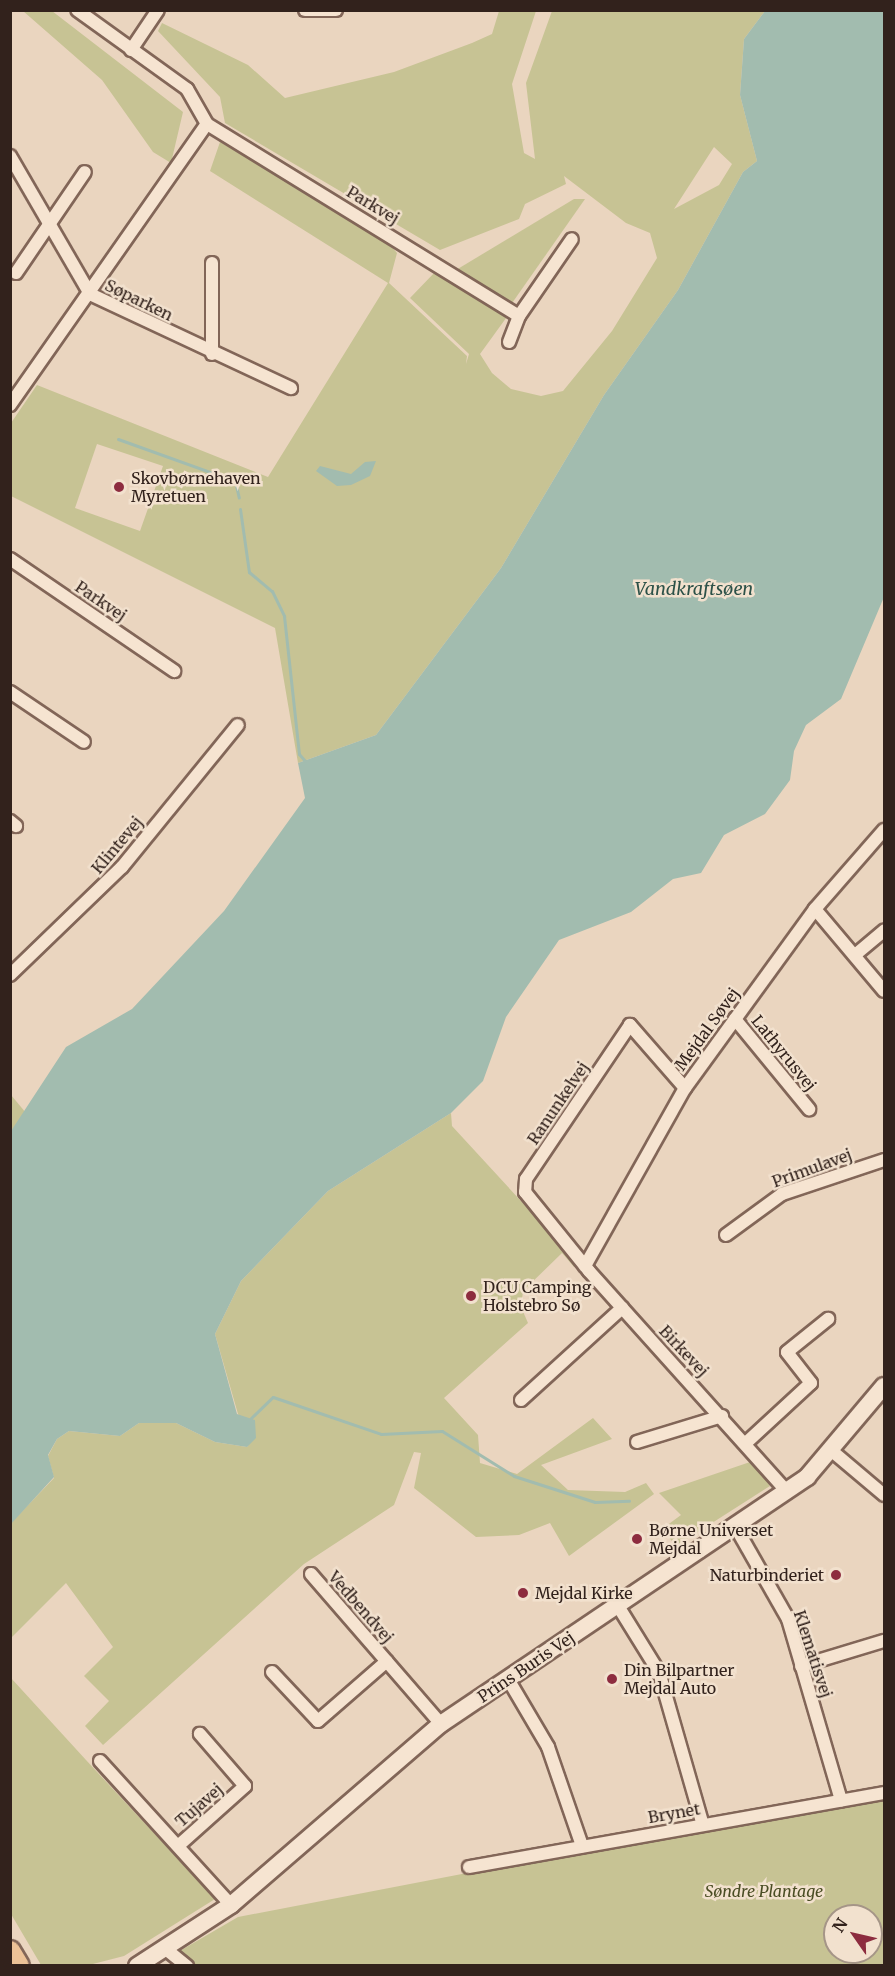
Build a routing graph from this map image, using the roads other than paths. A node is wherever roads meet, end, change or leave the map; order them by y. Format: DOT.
graph roads {
  1 [pos="77,10"];
  2 [pos="158,10"];
  3 [pos="305,10"];
  4 [pos="336,10"];
  5 [pos="130,50"];
  6 [pos="207,124"];
  7 [pos="10,156"];
  8 [pos="85,172"];
  9 [pos="51,225"];
  10 [pos="572,239"];
  11 [pos="212,263"];
  12 [pos="16,273"];
  13 [pos="90,294"];
  14 [pos="519,316"];
  15 [pos="509,342"];
  16 [pos="212,354"];
  17 [pos="291,388"];
  18 [pos="10,405"];
  19 [pos="10,559"];
  20 [pos="174,671"];
  21 [pos="10,692"];
  22 [pos="238,725"];
  23 [pos="84,742"];
  24 [pos="885,830"];
  25 [pos="815,909"];
  26 [pos="885,931"];
  27 [pos="855,955"];
  28 [pos="10,975"];
  29 [pos="885,991"];
  30 [pos="735,1018"];
  31 [pos="685,1088"];
  32 [pos="809,1109"];
  33 [pos="885,1160"];
  34 [pos="726,1235"];
  35 [pos="585,1266"];
  36 [pos="622,1308"];
  37 [pos="828,1319"];
  38 [pos="885,1386"];
  39 [pos="521,1400"];
  40 [pos="722,1416"];
  41 [pos="637,1442"];
  42 [pos="747,1442"];
  43 [pos="832,1451"];
  44 [pos="788,1492"];
  45 [pos="885,1495"];
  46 [pos="735,1526"];
  47 [pos="311,1574"];
  48 [pos="618,1605"];
  49 [pos="885,1641"];
  50 [pos="387,1661"];
  51 [pos="801,1666"];
  52 [pos="272,1672"];
  53 [pos="508,1679"];
  54 [pos="441,1724"];
  55 [pos="200,1734"];
  56 [pos="100,1761"];
  57 [pos="885,1792"];
  58 [pos="841,1800"];
  59 [pos="703,1825"];
  60 [pos="178,1846"];
  61 [pos="582,1846"];
  62 [pos="469,1867"];
  63 [pos="231,1905"];
  64 [pos="167,1950"];
  65 [pos="10,1951"];
  66 [pos="19,1965"];
  67 [pos="137,1965"];
  68 [pos="187,1965"];
  1 -- 5 [label="street, Parkvej"];
  2 -- 5 [label="street"];
  3 -- 4 [label="street"];
  5 -- 6 [label="street, Parkvej"];
  6 -- 13 [label="street"];
  6 -- 14 [label="street, Parkvej"];
  7 -- 9 [label="street, Søparken"];
  8 -- 9 [label="street"];
  9 -- 12 [label="street"];
  9 -- 13 [label="street, Søparken"];
  10 -- 14 [label="street"];
  11 -- 16 [label="street"];
  13 -- 16 [label="street, Søparken"];
  13 -- 18 [label="street"];
  14 -- 15 [label="street"];
  16 -- 17 [label="street, Søparken"];
  19 -- 20 [label="street, Parkvej"];
  21 -- 23 [label="street"];
  22 -- 28 [label="street, Klintevej"];
  24 -- 25 [label="street, Mejdal Søvej"];
  25 -- 27 [label="street"];
  25 -- 30 [label="street, Mejdal Søvej"];
  26 -- 27 [label="street"];
  27 -- 29 [label="street"];
  30 -- 31 [label="street, Mejdal Søvej"];
  30 -- 32 [label="street, Lathyrusvej"];
  31 -- 35 [label="street, Mejdal Søvej"];
  31 -- 35 [label="street, Ranunkelvej"];
  33 -- 34 [label="street, Primulavej"];
  35 -- 36 [label="street, Birkevej"];
  36 -- 39 [label="street"];
  36 -- 40 [label="street, Birkevej"];
  37 -- 42 [label="street"];
  38 -- 43 [label="street, Prins Buris Vej"];
  40 -- 41 [label="street"];
  40 -- 42 [label="street, Birkevej"];
  42 -- 44 [label="street, Birkevej"];
  43 -- 44 [label="street, Prins Buris Vej"];
  43 -- 45 [label="street"];
  44 -- 46 [label="street, Prins Buris Vej"];
  46 -- 48 [label="street, Prins Buris Vej"];
  46 -- 51 [label="street, Klematisvej"];
  47 -- 50 [label="street, Vedbendvej"];
  48 -- 53 [label="street, Prins Buris Vej"];
  48 -- 59 [label="street"];
  49 -- 51 [label="street"];
  50 -- 52 [label="street, Vedbendvej"];
  50 -- 54 [label="street, Vedbendvej"];
  51 -- 58 [label="street, Klematisvej"];
  53 -- 54 [label="street, Prins Buris Vej"];
  53 -- 61 [label="street"];
  54 -- 63 [label="street, Prins Buris Vej"];
  55 -- 60 [label="street, Tujavej"];
  56 -- 60 [label="street, Tujavej"];
  57 -- 58 [label="street, Brynet"];
  58 -- 59 [label="street, Brynet"];
  59 -- 61 [label="street, Brynet"];
  60 -- 63 [label="street, Tujavej"];
  61 -- 62 [label="street, Brynet"];
  63 -- 64 [label="street, Prins Buris Vej"];
  64 -- 67 [label="street, Prins Buris Vej"];
  64 -- 68 [label="street"];
  65 -- 66 [label="main road"];
}
